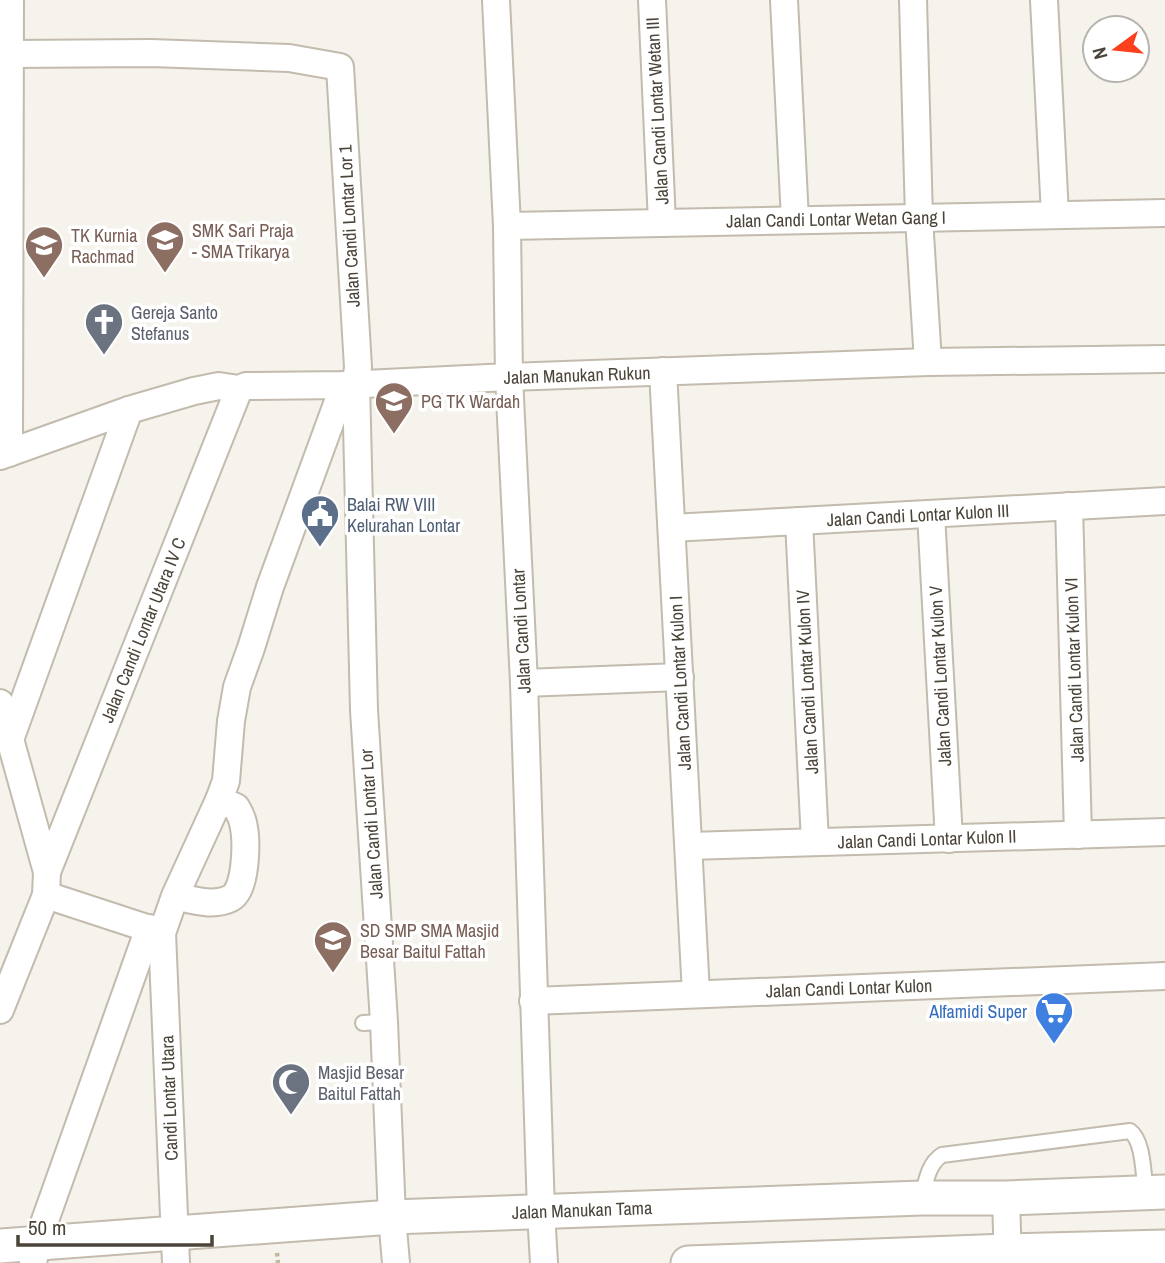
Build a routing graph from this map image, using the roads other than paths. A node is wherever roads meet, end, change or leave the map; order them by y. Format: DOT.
graph roads {
  1 [pos="10,0"];
  2 [pos="496,0"];
  3 [pos="652,0"];
  4 [pos="785,0"];
  5 [pos="913,0"];
  6 [pos="1044,0"];
  7 [pos="10,54"];
  8 [pos="5,171"];
  9 [pos="1165,213"];
  10 [pos="1055,215"];
  11 [pos="919,218"];
  12 [pos="795,220"];
  13 [pos="662,223"];
  14 [pos="507,226"];
  15 [pos="1165,359"];
  16 [pos="928,362"];
  17 [pos="663,371"];
  18 [pos="509,377"];
  19 [pos="350,385"];
  20 [pos="239,389"];
  21 [pos="130,410"];
  22 [pos="5,454"];
  23 [pos="1165,501"];
  24 [pos="1069,506"];
  25 [pos="931,514"];
  26 [pos="799,521"];
  27 [pos="672,528"];
  28 [pos="680,677"];
  29 [pos="524,683"];
  30 [pos="0,703"];
  31 [pos="11,737"];
  32 [pos="219,800"];
  33 [pos="1165,832"];
  34 [pos="1078,835"];
  35 [pos="949,839"];
  36 [pos="816,842"];
  37 [pos="688,846"];
  38 [pos="47,884"];
  39 [pos="176,897"];
  40 [pos="155,930"];
  41 [pos="1165,976"];
  42 [pos="696,994"];
  43 [pos="533,1001"];
  44 [pos="0,1010"];
  45 [pos="1155,1192"];
  46 [pos="922,1198"];
  47 [pos="1006,1198"];
  48 [pos="541,1212"];
  49 [pos="392,1217"];
  50 [pos="0,1246"];
  51 [pos="175,1247"];
  52 [pos="1165,1247"];
  53 [pos="35,1253"];
  54 [pos="1007,1257"];
  55 [pos="396,1263"];
  56 [pos="544,1263"];
  57 [pos="688,1263"];
  1 -- 7 [label="street"];
  2 -- 14 [label="street, Jalan Candi Lontar"];
  3 -- 13 [label="street, Jalan Candi Lontar Wetan III"];
  4 -- 12 [label="street"];
  5 -- 11 [label="street"];
  6 -- 10 [label="street"];
  7 -- 8 [label="street"];
  7 -- 19 [label="street, Jalan Candi Lontar Lor 1"];
  8 -- 22 [label="street"];
  9 -- 10 [label="street, Jalan Candi Lontar Wetan Gang I"];
  10 -- 11 [label="street, Jalan Candi Lontar Wetan Gang I"];
  11 -- 12 [label="street, Jalan Candi Lontar Wetan Gang I"];
  11 -- 16 [label="street"];
  12 -- 13 [label="street, Jalan Candi Lontar Wetan Gang I"];
  13 -- 14 [label="street, Jalan Candi Lontar Wetan Gang I"];
  14 -- 18 [label="street, Jalan Candi Lontar"];
  15 -- 16 [label="street, Jalan Manukan Rukun"];
  16 -- 17 [label="street, Jalan Manukan Rukun"];
  17 -- 18 [label="street, Jalan Manukan Rukun"];
  17 -- 27 [label="street, Jalan Candi Lontar Kulon I"];
  18 -- 19 [label="street, Jalan Manukan Rukun"];
  18 -- 29 [label="street, Jalan Candi Lontar"];
  19 -- 20 [label="street, Jalan Manukan Rukun"];
  19 -- 32 [label="street"];
  19 -- 49 [label="street, Jalan Candi Lontar Lor"];
  20 -- 21 [label="street, Jalan Manukan Rukun"];
  20 -- 38 [label="street, Jalan Candi Lontar Utara IV C"];
  21 -- 22 [label="street, Jalan Manukan Rukun"];
  21 -- 31 [label="street"];
  23 -- 24 [label="street, Jalan Candi Lontar Kulon III"];
  24 -- 25 [label="street, Jalan Candi Lontar Kulon III"];
  24 -- 34 [label="street, Jalan Candi Lontar Kulon VI"];
  25 -- 26 [label="street, Jalan Candi Lontar Kulon III"];
  25 -- 35 [label="street, Jalan Candi Lontar Kulon V"];
  26 -- 27 [label="street, Jalan Candi Lontar Kulon III"];
  26 -- 36 [label="street, Jalan Candi Lontar Kulon IV"];
  27 -- 28 [label="street, Jalan Candi Lontar Kulon I"];
  28 -- 29 [label="street"];
  28 -- 37 [label="street, Jalan Candi Lontar Kulon I"];
  29 -- 43 [label="street, Jalan Candi Lontar"];
  30 -- 31 [label="street"];
  31 -- 38 [label="street"];
  32 -- 39 [label="street"];
  32 -- 39 [label="street"];
  33 -- 34 [label="street, Jalan Candi Lontar Kulon II"];
  34 -- 35 [label="street, Jalan Candi Lontar Kulon II"];
  35 -- 36 [label="street, Jalan Candi Lontar Kulon II"];
  36 -- 37 [label="street, Jalan Candi Lontar Kulon II"];
  37 -- 42 [label="street, Jalan Candi Lontar Kulon I"];
  38 -- 40 [label="street"];
  38 -- 44 [label="street, Jalan Candi Lontar Utara IV C"];
  39 -- 40 [label="street"];
  40 -- 51 [label="street, Candi Lontar Utara"];
  40 -- 53 [label="street"];
  41 -- 42 [label="street, Jalan Candi Lontar Kulon"];
  42 -- 43 [label="street, Jalan Candi Lontar Kulon"];
  43 -- 48 [label="street, Jalan Candi Lontar"];
  45 -- 46 [label="lane"];
  45 -- 47 [label="street, Jalan Manukan Tama"];
  46 -- 47 [label="street, Jalan Manukan Tama"];
  46 -- 48 [label="street, Jalan Manukan Tama"];
  47 -- 54 [label="street"];
  48 -- 49 [label="street, Jalan Manukan Tama"];
  48 -- 56 [label="street, Jalan Candi Lontar"];
  49 -- 51 [label="street, Jalan Manukan Tama"];
  49 -- 55 [label="street, Jalan Candi Lontar Lor"];
  50 -- 53 [label="street, Jalan Manukan Tama"];
  51 -- 53 [label="street, Jalan Manukan Tama"];
  52 -- 54 [label="street"];
  54 -- 57 [label="street"];
}
